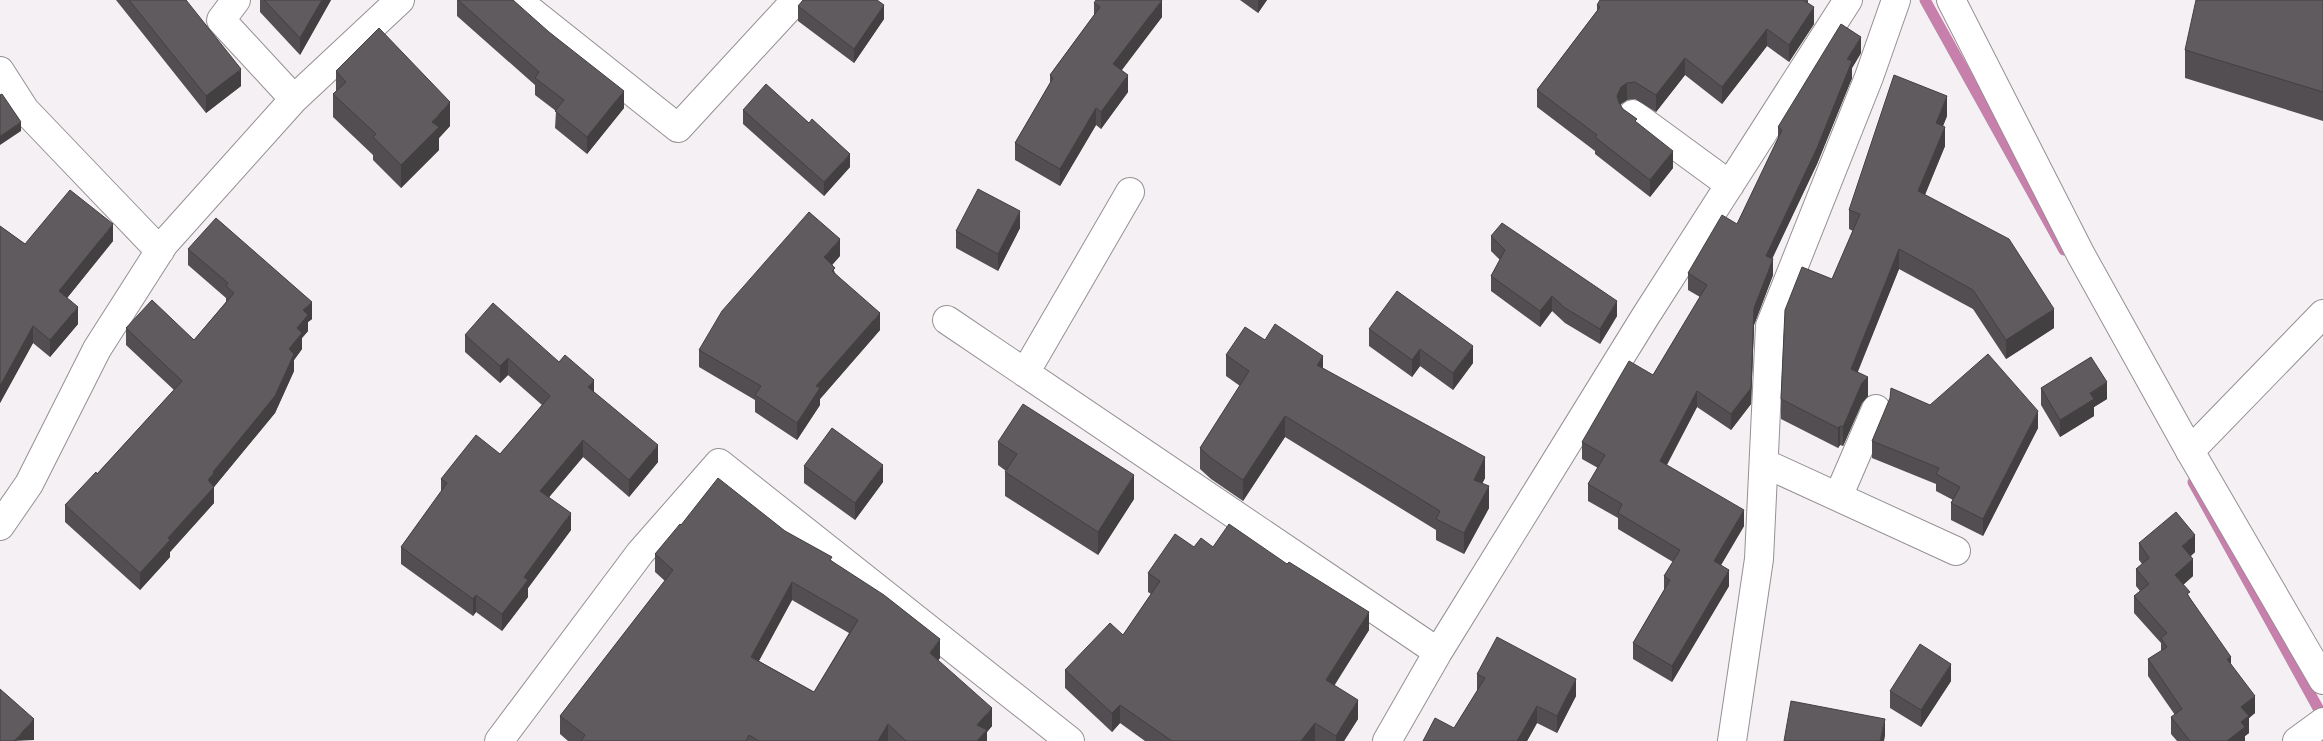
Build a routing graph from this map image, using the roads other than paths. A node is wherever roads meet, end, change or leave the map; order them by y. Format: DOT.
graph roads {
  1 [pos="236,0"];
  2 [pos="400,0"];
  3 [pos="517,0"];
  4 [pos="796,0"];
  5 [pos="1896,0"];
  6 [pos="1951,0"];
  7 [pos="1845,1"];
  8 [pos="0,71"];
  9 [pos="294,99"];
  10 [pos="1632,114"];
  11 [pos="1730,185"];
  12 [pos="1130,192"];
  13 [pos="160,251"];
  14 [pos="2323,314"];
  15 [pos="947,320"];
  16 [pos="1025,373"];
  17 [pos="1876,409"];
  18 [pos="2190,451"];
  19 [pos="1764,463"];
  20 [pos="1838,497"];
  21 [pos="0,526"];
  22 [pos="1956,551"];
  23 [pos="1438,652"];
  24 [pos="2323,680"];
  25 [pos="2323,722"];
  26 [pos="2298,740"];
  27 [pos="498,741"];
  28 [pos="1070,741"];
  29 [pos="1387,741"];
  30 [pos="1732,741"];
  1 -- 9 [label="street"];
  2 -- 9 [label="street"];
  3 -- 4 [label="street"];
  5 -- 19 [label="street"];
  6 -- 18 [label="street"];
  7 -- 11 [label="street"];
  8 -- 13 [label="street"];
  9 -- 13 [label="street"];
  10 -- 11 [label="street"];
  11 -- 23 [label="street"];
  12 -- 16 [label="street"];
  13 -- 21 [label="street"];
  14 -- 18 [label="street"];
  15 -- 16 [label="street"];
  16 -- 23 [label="street"];
  17 -- 20 [label="street"];
  18 -- 24 [label="street"];
  19 -- 20 [label="street"];
  19 -- 30 [label="street"];
  20 -- 22 [label="street"];
  23 -- 29 [label="street"];
  25 -- 26 [label="street"];
  27 -- 28 [label="street"];
}
